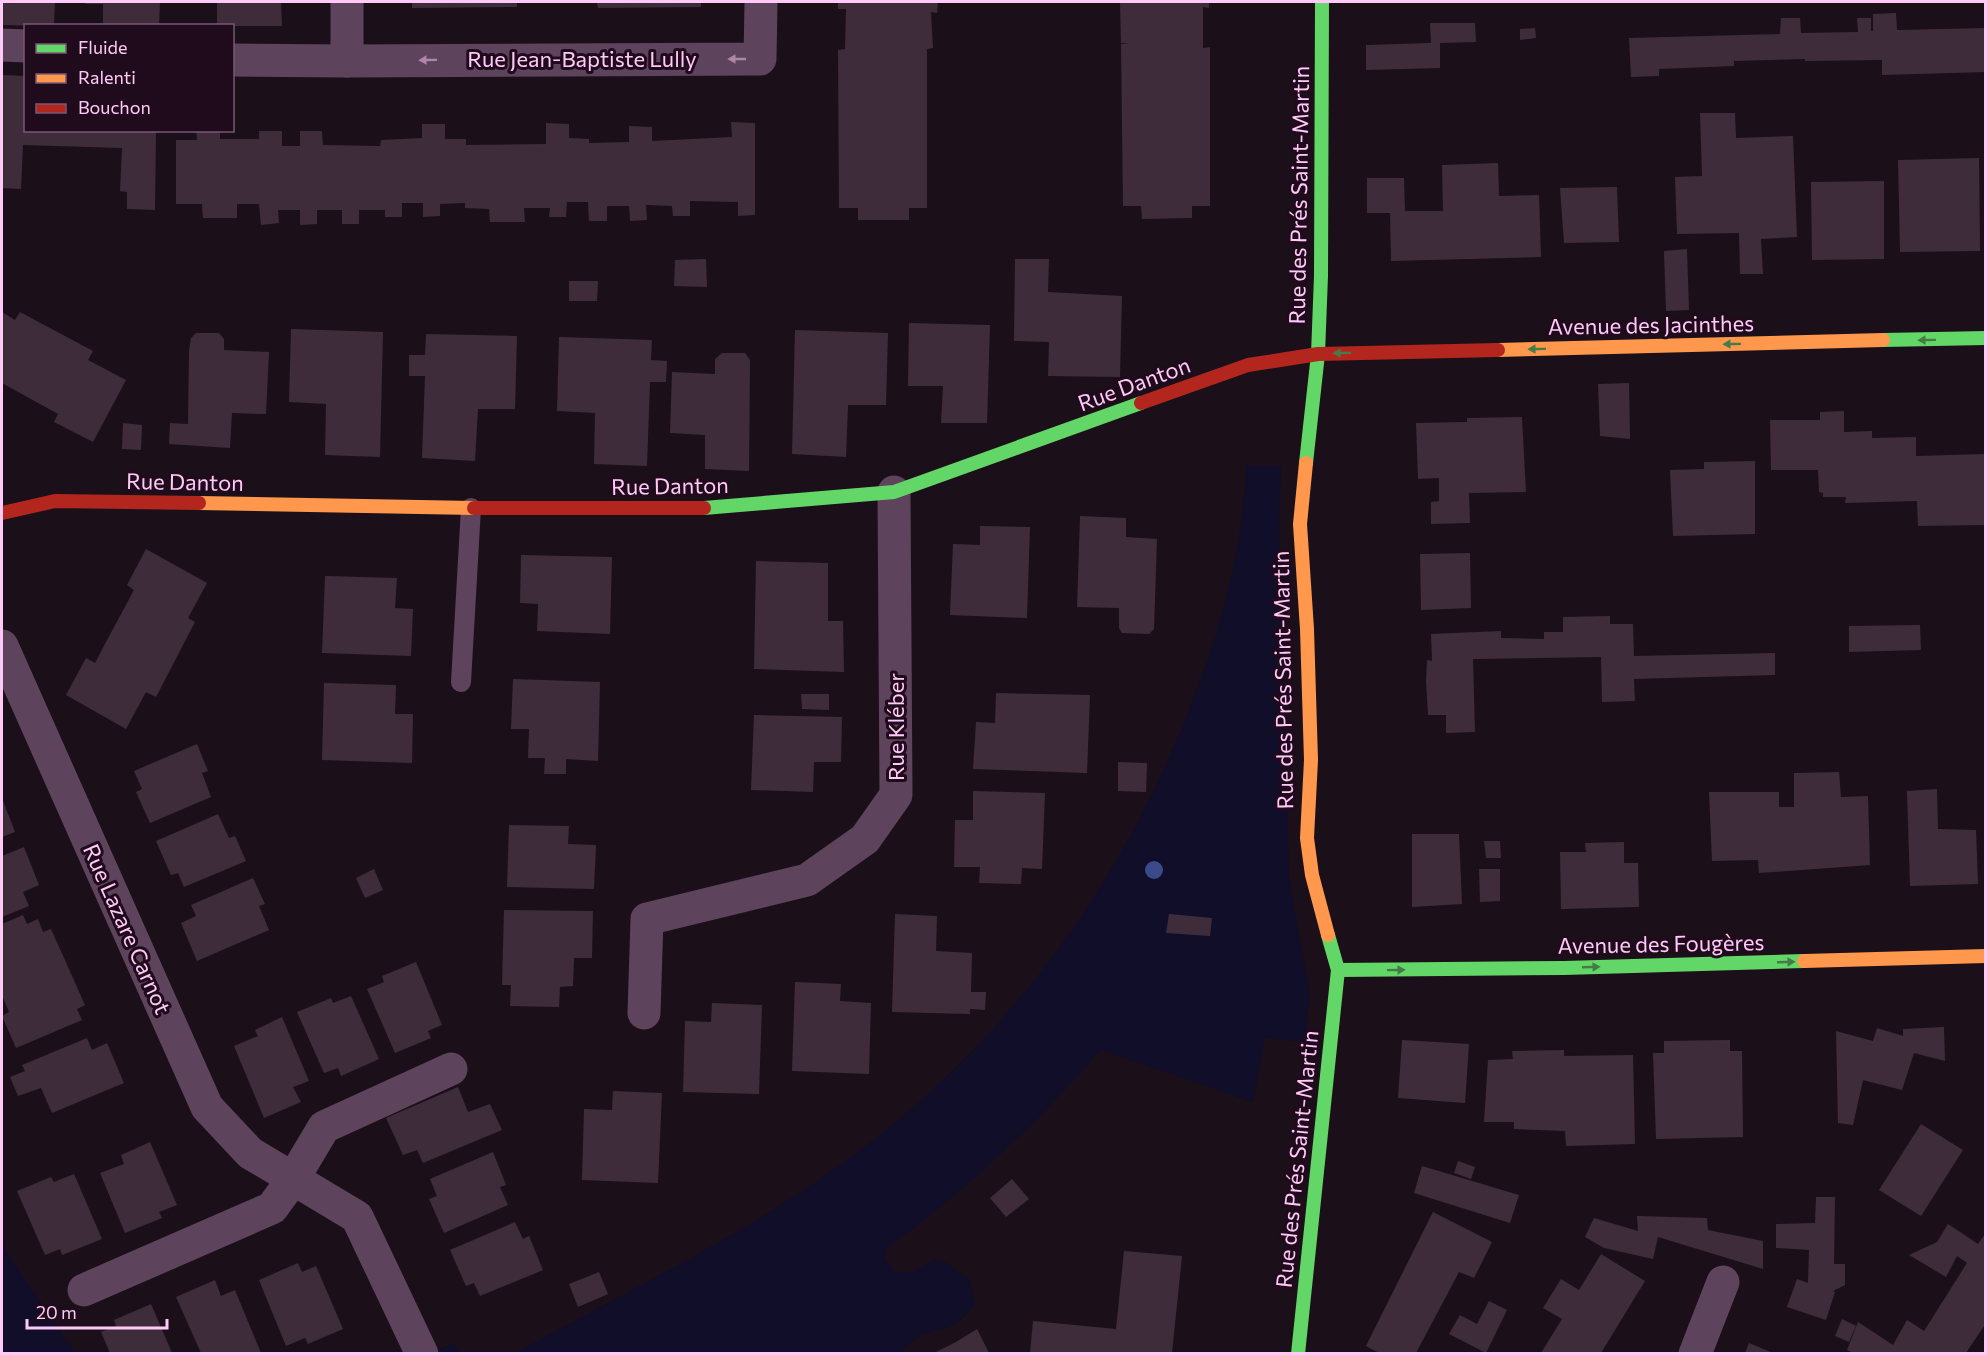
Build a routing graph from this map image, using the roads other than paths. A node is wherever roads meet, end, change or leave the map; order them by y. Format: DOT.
graph roads {
  1 [pos="346,2"];
  2 [pos="761,2"];
  3 [pos="1322,2"];
  4 [pos="2,45"];
  5 [pos="24,46"];
  6 [pos="234,60"];
  7 [pos="347,61"];
  8 [pos="1986,338"];
  9 [pos="1318,354"];
  10 [pos="894,492"];
  11 [pos="471,508"];
  12 [pos="2,513"];
  13 [pos="2,646"];
  14 [pos="461,682"];
  15 [pos="1986,956"];
  16 [pos="1338,970"];
  17 [pos="644,1012"];
  18 [pos="452,1069"];
  19 [pos="293,1179"];
  20 [pos="1723,1282"];
  21 [pos="84,1290"];
  22 [pos="422,1353"];
  23 [pos="1298,1353"];
  24 [pos="1695,1353"];
  1 -- 7 [label="street"];
  2 -- 7 [label="street, Rue Jean-Baptiste Lully, one-way"];
  3 -- 9 [label="street, Rue des Prés Saint-Martin"];
  4 -- 5 [label="street"];
  6 -- 7 [label="street, Rue Jean-Baptiste Lully"];
  8 -- 9 [label="street, Avenue des Jacinthes, one-way"];
  9 -- 10 [label="street, Rue Danton"];
  9 -- 16 [label="street, Rue des Prés Saint-Martin"];
  10 -- 11 [label="street, Rue Danton"];
  10 -- 17 [label="street, Rue Kléber"];
  11 -- 12 [label="street, Rue Danton"];
  11 -- 14 [label="lane"];
  13 -- 19 [label="street, Rue Lazare Carnot"];
  16 -- 15 [label="street, Avenue des Fougères, one-way"];
  16 -- 23 [label="street, Rue des Prés Saint-Martin"];
  18 -- 19 [label="street"];
  19 -- 21 [label="street"];
  19 -- 22 [label="street, Rue Lazare Carnot"];
  20 -- 24 [label="street"];
}
